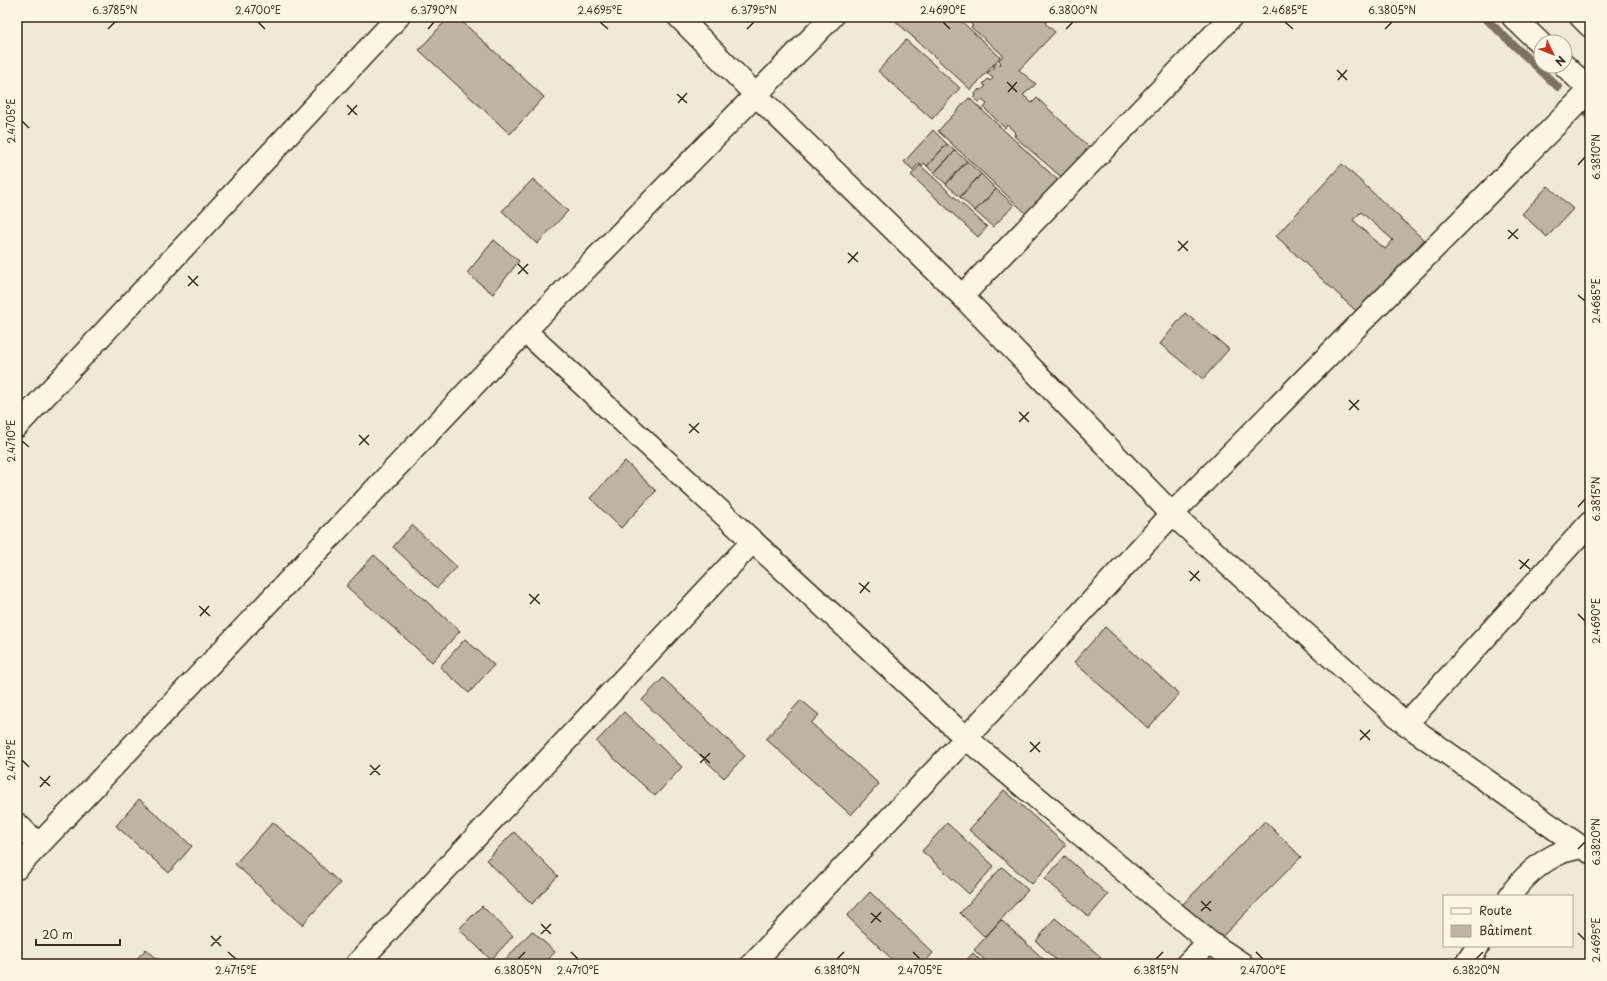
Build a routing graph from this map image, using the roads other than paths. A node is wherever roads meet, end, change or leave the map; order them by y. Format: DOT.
graph roads {
  1 [pos="398,17"];
  2 [pos="679,17"];
  3 [pos="832,17"];
  4 [pos="1231,17"];
  5 [pos="1513,17"];
  6 [pos="1581,17"];
  7 [pos="1590,26"];
  8 [pos="1533,36"];
  9 [pos="1573,74"];
  10 [pos="1590,90"];
  11 [pos="755,94"];
  12 [pos="962,296"];
  13 [pos="524,331"];
  14 [pos="17,426"];
  15 [pos="1172,514"];
  16 [pos="1590,523"];
  17 [pos="753,541"];
  18 [pos="1406,724"];
  19 [pos="966,738"];
  20 [pos="17,824"];
  21 [pos="39,844"];
  22 [pos="1585,849"];
  23 [pos="17,868"];
  24 [pos="1511,895"];
  25 [pos="1209,942"];
  26 [pos="1477,947"];
  27 [pos="357,964"];
  28 [pos="752,964"];
  29 [pos="1187,964"];
  30 [pos="1242,964"];
  31 [pos="1466,964"];
  1 -- 14 [label="street"];
  2 -- 11 [label="street"];
  3 -- 11 [label="street"];
  4 -- 12 [label="street"];
  5 -- 8 [label="street"];
  6 -- 7 [label="street"];
  9 -- 10 [label="street"];
  10 -- 15 [label="street"];
  11 -- 12 [label="street"];
  11 -- 13 [label="street"];
  12 -- 15 [label="street"];
  13 -- 17 [label="street"];
  13 -- 21 [label="street"];
  15 -- 18 [label="street"];
  15 -- 19 [label="street"];
  16 -- 18 [label="street"];
  17 -- 19 [label="street"];
  17 -- 27 [label="street"];
  18 -- 22 [label="street"];
  19 -- 25 [label="street"];
  19 -- 28 [label="street"];
  20 -- 21 [label="street"];
  21 -- 23 [label="street"];
  22 -- 24 [label="street"];
  25 -- 29 [label="street"];
  25 -- 30 [label="street"];
  26 -- 31 [label="street"];
}
